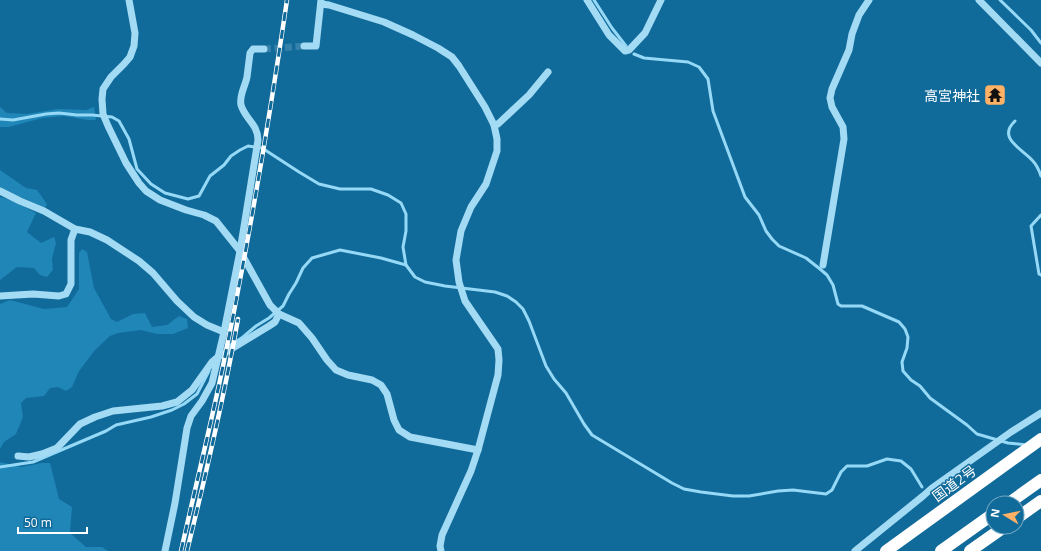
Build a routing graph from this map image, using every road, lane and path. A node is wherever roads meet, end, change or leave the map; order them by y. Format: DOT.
graph roads {
  1 [pos="129,0"];
  2 [pos="587,0"];
  3 [pos="661,0"];
  4 [pos="869,0"];
  5 [pos="979,0"];
  6 [pos="322,2"];
  7 [pos="304,46"];
  8 [pos="264,49"];
  9 [pos="1041,63"];
  10 [pos="548,72"];
  11 [pos="494,125"];
  12 [pos="0,191"];
  13 [pos="74,229"];
  14 [pos="240,251"];
  15 [pos="823,265"];
  16 [pos="0,296"];
  17 [pos="279,314"];
  18 [pos="224,332"];
  19 [pos="218,357"];
  20 [pos="1041,413"];
  21 [pos="1041,439"];
  22 [pos="478,450"];
  23 [pos="18,456"];
  24 [pos="1041,480"];
  25 [pos="1020,495"];
  26 [pos="1041,501"];
  27 [pos="1025,512"];
  28 [pos="985,520"];
  29 [pos="993,535"];
  30 [pos="165,551"];
  31 [pos="441,551"];
  32 [pos="855,551"];
  33 [pos="886,551"];
  34 [pos="941,551"];
  35 [pos="970,551"];
  1 -- 14 [label="street"];
  2 -- 3 [label="street"];
  4 -- 15 [label="street"];
  5 -- 9 [label="street"];
  6 -- 7 [label="street"];
  6 -- 11 [label="street"];
  8 -- 14 [label="street"];
  10 -- 11 [label="street"];
  11 -- 22 [label="street"];
  12 -- 13 [label="street"];
  13 -- 16 [label="street"];
  13 -- 18 [label="street"];
  14 -- 17 [label="street"];
  14 -- 18 [label="street"];
  17 -- 19 [label="street"];
  17 -- 22 [label="street"];
  18 -- 19 [label="street"];
  19 -- 23 [label="street"];
  19 -- 30 [label="street"];
  20 -- 32 [label="street"];
  21 -- 33 [label="highway, 国道2号"];
  22 -- 31 [label="street"];
  24 -- 25 [label="highway"];
  26 -- 27 [label="highway"];
  28 -- 34 [label="highway"];
  29 -- 35 [label="highway"];
}
